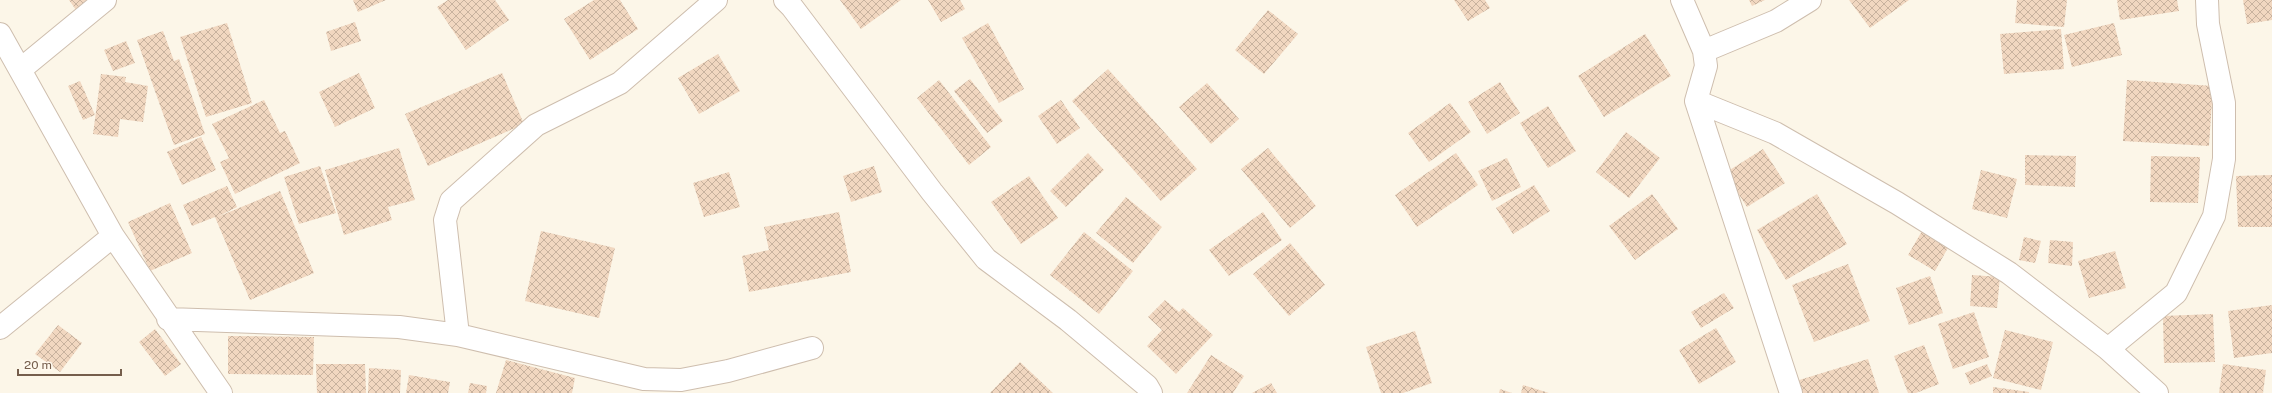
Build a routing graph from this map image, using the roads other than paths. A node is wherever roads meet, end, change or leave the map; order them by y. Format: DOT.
graph roads {
  1 [pos="105,0"];
  2 [pos="716,0"];
  3 [pos="785,0"];
  4 [pos="1682,0"];
  5 [pos="1810,0"];
  6 [pos="2207,0"];
  7 [pos="0,34"];
  8 [pos="1704,51"];
  9 [pos="21,69"];
  10 [pos="1696,101"];
  11 [pos="113,236"];
  12 [pos="168,319"];
  13 [pos="0,328"];
  14 [pos="458,335"];
  15 [pos="812,348"];
  16 [pos="2108,349"];
  17 [pos="221,393"];
  18 [pos="1151,393"];
  19 [pos="1791,393"];
  20 [pos="2157,393"];
  1 -- 9 [label="street"];
  2 -- 14 [label="street"];
  3 -- 18 [label="street"];
  4 -- 8 [label="street"];
  5 -- 8 [label="street"];
  6 -- 16 [label="street"];
  7 -- 9 [label="street"];
  8 -- 10 [label="street"];
  9 -- 11 [label="street"];
  10 -- 16 [label="street"];
  10 -- 19 [label="street"];
  11 -- 12 [label="street"];
  11 -- 13 [label="street"];
  12 -- 14 [label="street"];
  12 -- 17 [label="street"];
  14 -- 15 [label="street"];
  16 -- 20 [label="street"];
}
